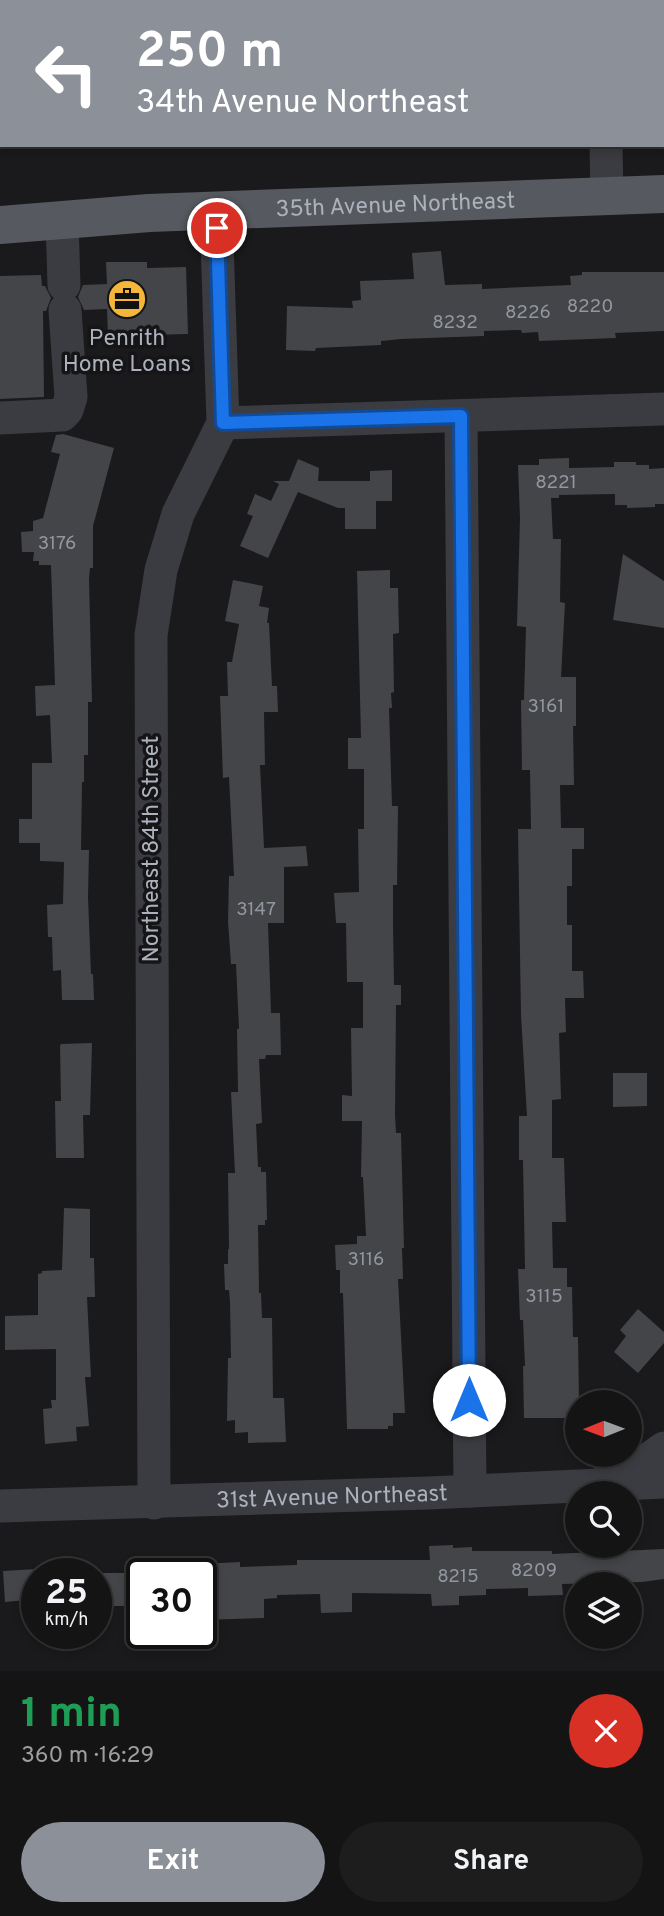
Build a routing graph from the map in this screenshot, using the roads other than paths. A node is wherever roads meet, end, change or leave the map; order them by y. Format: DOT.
graph roads {
  1 [pos="606,147"];
  2 [pos="664,194"];
  3 [pos="607,197"];
  4 [pos="216,211"];
  5 [pos="62,220"];
  6 [pos="0,225"];
  7 [pos="664,409"];
  8 [pos="461,416"];
  9 [pos="0,418"];
  10 [pos="223,423"];
  11 [pos="664,1448"];
  12 [pos="598,1481"];
  13 [pos="664,1482"];
  14 [pos="642,1483"];
  15 [pos="565,1487"];
  16 [pos="470,1491"];
  17 [pos="154,1503"];
  18 [pos="0,1506"];
  1 -- 3 [label="street"];
  2 -- 3 [label="main road, 35th Avenue Northeast"];
  3 -- 4 [label="main road, 35th Avenue Northeast"];
  4 -- 5 [label="main road, 35th Avenue Northeast"];
  4 -- 10 [label="street, Northeast 84th Street"];
  5 -- 6 [label="main road, 35th Avenue Northeast"];
  5 -- 9 [label="street"];
  7 -- 8 [label="street"];
  8 -- 10 [label="street"];
  8 -- 16 [label="street"];
  10 -- 17 [label="street, Northeast 84th Street"];
  11 -- 12 [label="street"];
  13 -- 14 [label="street, 31st Avenue Northeast"];
  15 -- 16 [label="street, 31st Avenue Northeast"];
  16 -- 17 [label="street, 31st Avenue Northeast"];
  17 -- 18 [label="street, 31st Avenue Northeast"];
}
